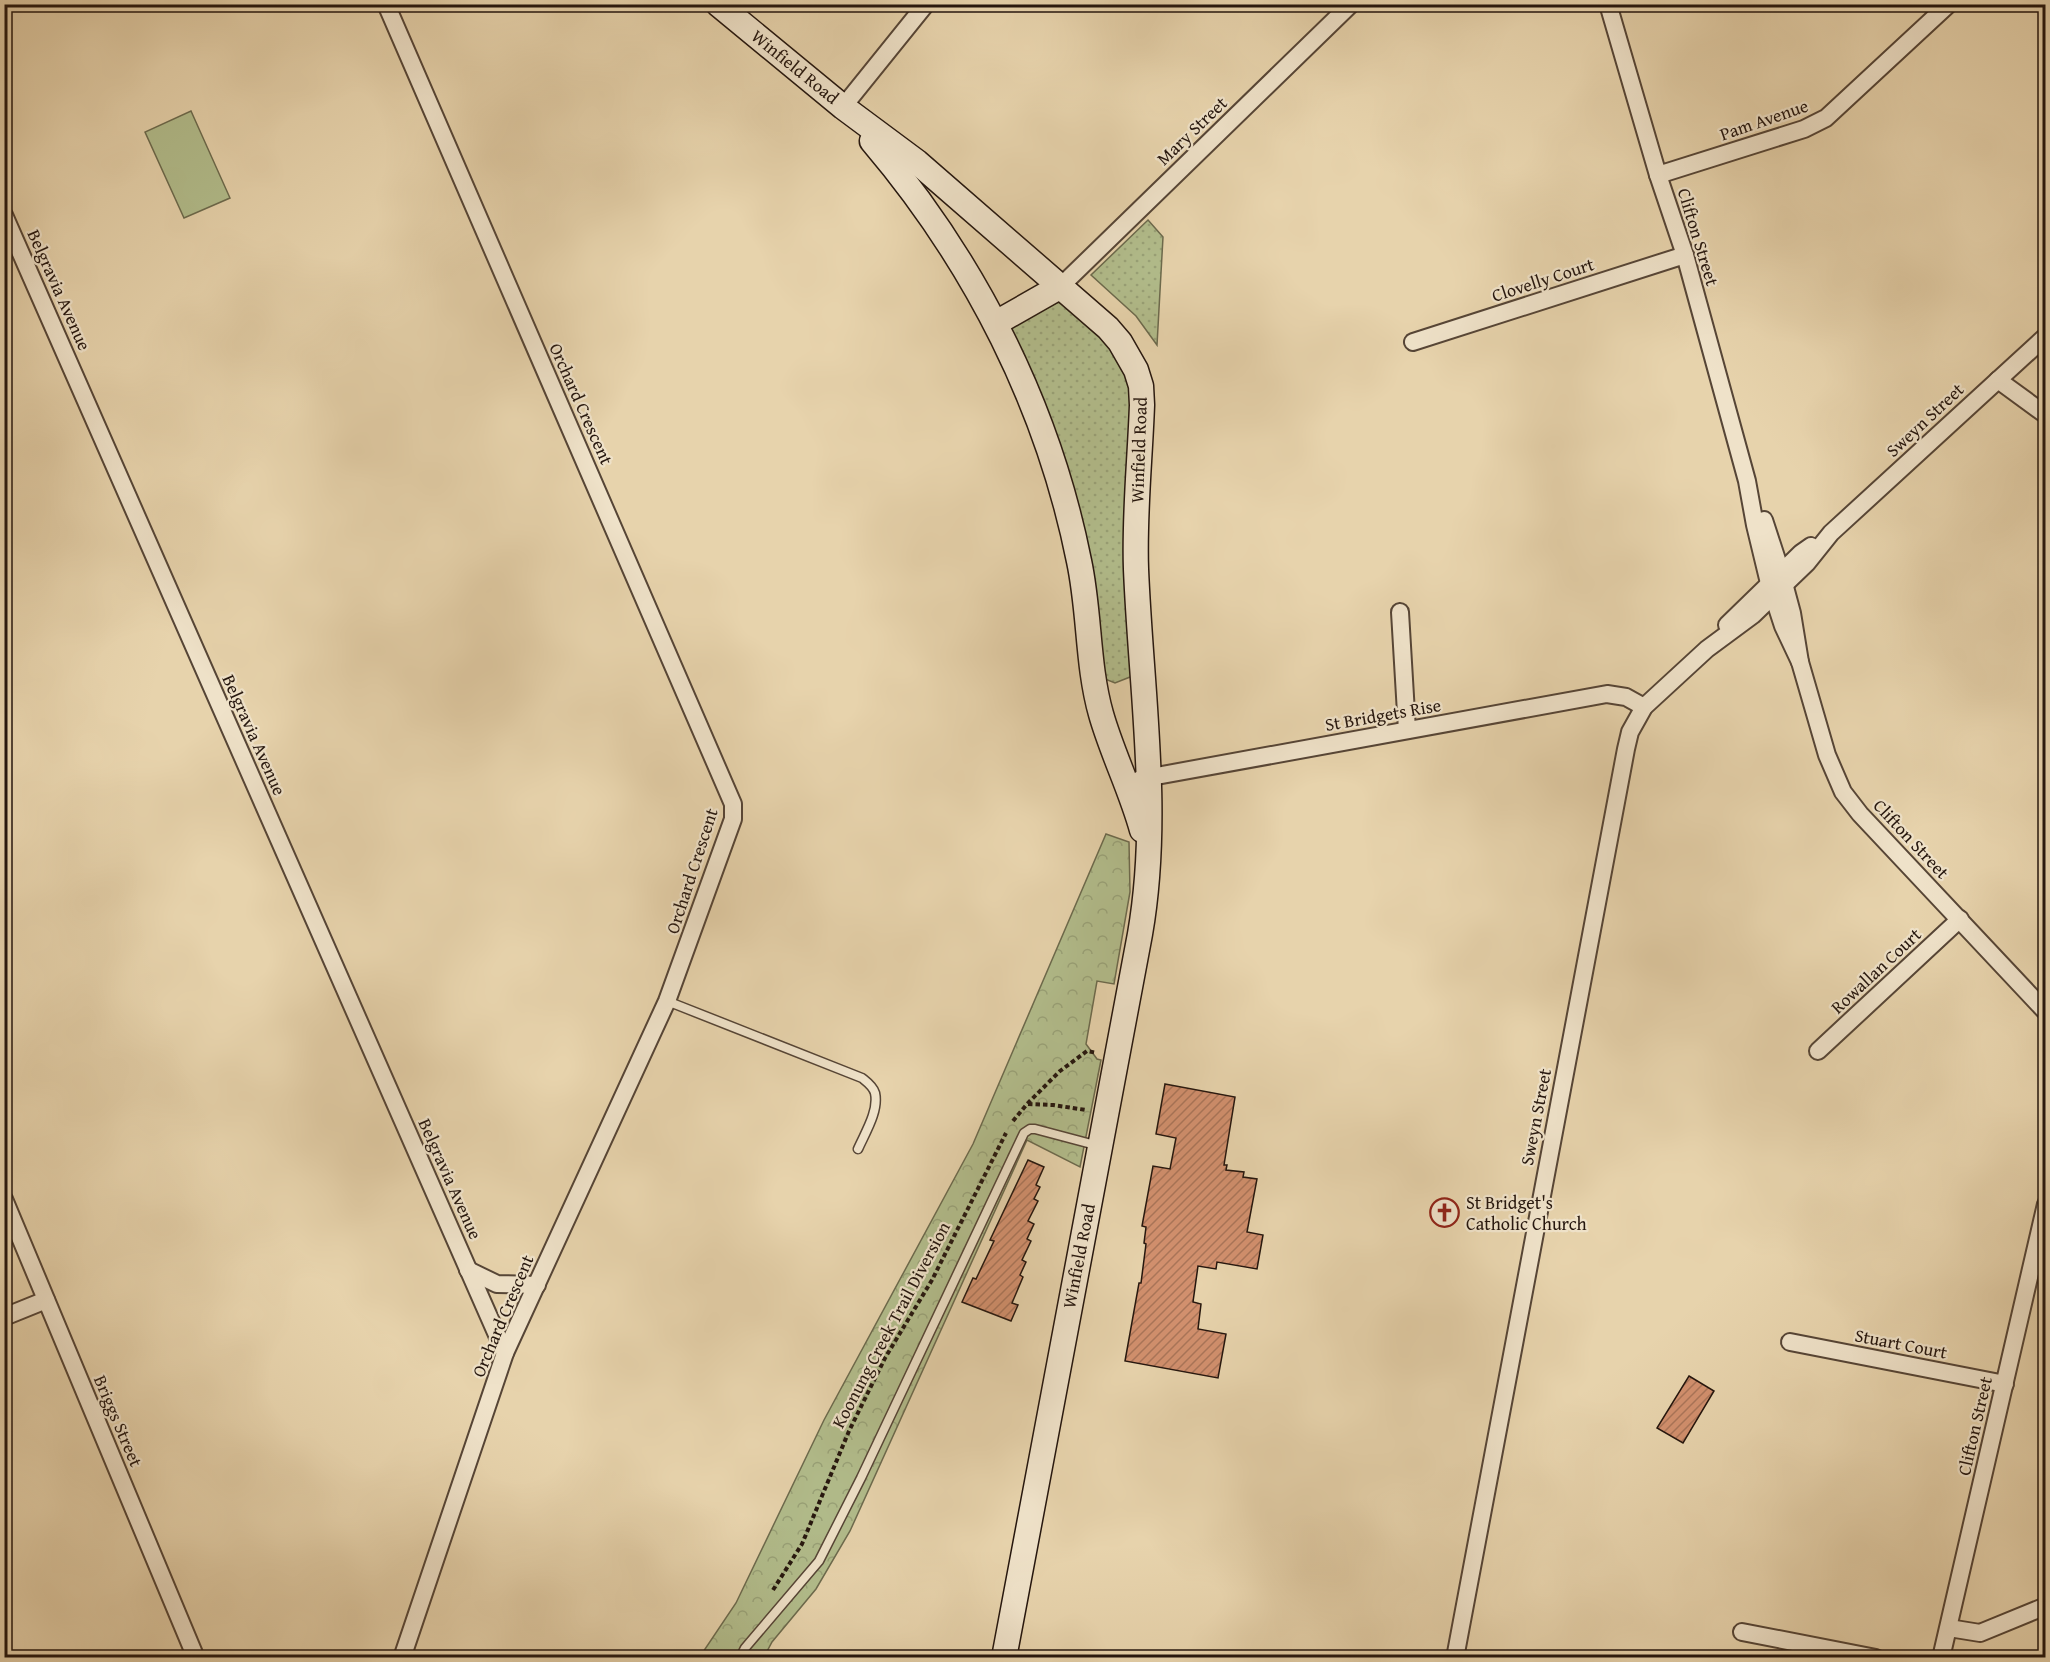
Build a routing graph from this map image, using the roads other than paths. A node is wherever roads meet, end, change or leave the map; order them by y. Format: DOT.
graph roads {
  1 [pos="386,4"];
  2 [pos="718,4"];
  3 [pos="926,4"];
  4 [pos="1351,4"];
  5 [pos="1608,4"];
  6 [pos="1949,4"];
  7 [pos="843,107"];
  8 [pos="1658,175"];
  9 [pos="4,215"];
  10 [pos="1684,255"];
  11 [pos="1061,286"];
  12 [pos="996,323"];
  13 [pos="2046,336"];
  14 [pos="1413,342"];
  15 [pos="1998,380"];
  16 [pos="2046,415"];
  17 [pos="1777,584"];
  18 [pos="1400,612"];
  19 [pos="1644,707"];
  20 [pos="1407,730"];
  21 [pos="1138,779"];
  22 [pos="1960,920"];
  23 [pos="668,1001"];
  24 [pos="2046,1012"];
  25 [pos="1818,1051"];
  26 [pos="1100,1146"];
  27 [pos="858,1149"];
  28 [pos="4,1199"];
  29 [pos="2046,1204"];
  30 [pos="468,1270"];
  31 [pos="537,1285"];
  32 [pos="46,1300"];
  33 [pos="4,1317"];
  34 [pos="1790,1342"];
  35 [pos="505,1353"];
  36 [pos="2004,1384"];
  37 [pos="2046,1606"];
  38 [pos="1949,1628"];
  39 [pos="1742,1632"];
  40 [pos="196,1658"];
  41 [pos="402,1658"];
  42 [pos="740,1658"];
  43 [pos="1004,1658"];
  44 [pos="1455,1658"];
  45 [pos="1876,1658"];
  46 [pos="1941,1658"];
  1 -- 23 [label="street, Orchard Crescent"];
  2 -- 7 [label="street, Winfield Road"];
  3 -- 7 [label="street"];
  4 -- 11 [label="street, Mary Street"];
  5 -- 8 [label="street, Clifton Street"];
  6 -- 8 [label="street, Pam Avenue"];
  7 -- 11 [label="street, Winfield Road"];
  7 -- 12 [label="street, Winfield Road"];
  8 -- 10 [label="street, Clifton Street"];
  9 -- 30 [label="street, Belgravia Avenue"];
  10 -- 14 [label="street, Clovelly Court"];
  10 -- 17 [label="street, Clifton Street"];
  11 -- 12 [label="street"];
  11 -- 21 [label="street, Winfield Road"];
  12 -- 21 [label="street, Winfield Road"];
  13 -- 15 [label="street, Sweyn Street"];
  15 -- 16 [label="street"];
  15 -- 17 [label="street, Sweyn Street"];
  17 -- 19 [label="street, Sweyn Street"];
  17 -- 22 [label="street, Clifton Street"];
  18 -- 20 [label="street"];
  19 -- 20 [label="street, St Bridgets Rise"];
  19 -- 44 [label="street, Sweyn Street"];
  20 -- 21 [label="street, St Bridgets Rise"];
  21 -- 26 [label="street, Winfield Road"];
  22 -- 24 [label="street, Clifton Street"];
  22 -- 25 [label="street, Rowallan Court"];
  23 -- 27 [label="lane"];
  23 -- 31 [label="street, Orchard Crescent"];
  26 -- 42 [label="lane"];
  26 -- 43 [label="street, Winfield Road"];
  28 -- 32 [label="street, Briggs Street"];
  29 -- 36 [label="street, Clifton Street"];
  30 -- 31 [label="street, Belgravia Avenue"];
  30 -- 35 [label="street, Belgravia Avenue"];
  31 -- 35 [label="street, Orchard Crescent"];
  32 -- 33 [label="street"];
  32 -- 40 [label="street, Briggs Street"];
  34 -- 36 [label="street, Stuart Court"];
  35 -- 41 [label="street, Orchard Crescent"];
  36 -- 38 [label="street, Clifton Street"];
  37 -- 38 [label="street"];
  38 -- 46 [label="street, Clifton Street"];
  39 -- 45 [label="street"];
}
